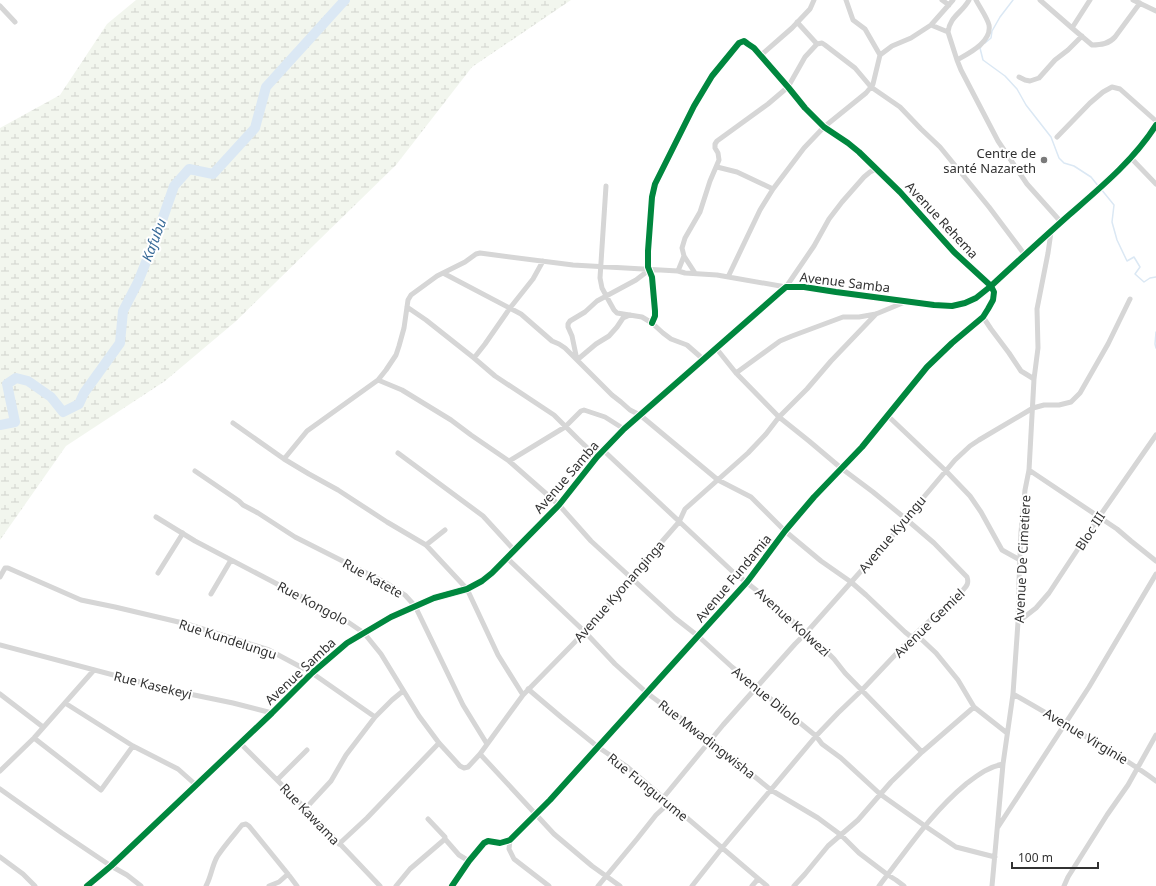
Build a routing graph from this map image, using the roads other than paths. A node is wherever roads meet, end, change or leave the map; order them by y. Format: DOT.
graph roads {
  1 [pos="814,0"];
  2 [pos="846,0"];
  3 [pos="942,0"];
  4 [pos="953,0"];
  5 [pos="969,0"];
  6 [pos="976,0"];
  7 [pos="1040,0"];
  8 [pos="1090,0"];
  9 [pos="1133,0"];
  10 [pos="1140,3"];
  11 [pos="949,5"];
  12 [pos="0,6"];
  13 [pos="1156,11"];
  14 [pos="15,22"];
  15 [pos="797,22"];
  16 [pos="931,25"];
  17 [pos="1072,28"];
  18 [pos="948,32"];
  19 [pos="1082,36"];
  20 [pos="817,44"];
  21 [pos="880,55"];
  22 [pos="760,56"];
  23 [pos="957,60"];
  24 [pos="1019,77"];
  25 [pos="788,86"];
  26 [pos="871,87"];
  27 [pos="1156,121"];
  28 [pos="1156,125"];
  29 [pos="824,127"];
  30 [pos="1057,137"];
  31 [pos="1131,158"];
  32 [pos="717,167"];
  33 [pos="876,169"];
  34 [pos="1156,184"];
  35 [pos="606,186"];
  36 [pos="773,189"];
  37 [pos="1061,222"];
  38 [pos="1051,232"];
  39 [pos="1025,255"];
  40 [pos="684,256"];
  41 [pos="543,261"];
  42 [pos="600,266"];
  43 [pos="649,270"];
  44 [pos="678,271"];
  45 [pos="443,273"];
  46 [pos="695,273"];
  47 [pos="728,277"];
  48 [pos="991,286"];
  49 [pos="786,287"];
  50 [pos="606,295"];
  51 [pos="1130,299"];
  52 [pos="906,301"];
  53 [pos="407,307"];
  54 [pos="510,308"];
  55 [pos="876,314"];
  56 [pos="630,315"];
  57 [pos="983,317"];
  58 [pos="652,323"];
  59 [pos="716,348"];
  60 [pos="474,358"];
  61 [pos="702,359"];
  62 [pos="577,360"];
  63 [pos="736,373"];
  64 [pos="1034,379"];
  65 [pos="378,380"];
  66 [pos="1033,408"];
  67 [pos="640,415"];
  68 [pos="888,416"];
  69 [pos="779,417"];
  70 [pos="233,423"];
  71 [pos="565,427"];
  72 [pos="624,429"];
  73 [pos="1156,435"];
  74 [pos="603,450"];
  75 [pos="398,453"];
  76 [pos="597,457"];
  77 [pos="284,459"];
  78 [pos="509,460"];
  79 [pos="841,468"];
  80 [pos="946,470"];
  81 [pos="1029,470"];
  82 [pos="195,471"];
  83 [pos="718,480"];
  84 [pos="559,504"];
  85 [pos="156,517"];
  86 [pos="1099,517"];
  87 [pos="906,519"];
  88 [pos="679,522"];
  89 [pos="446,530"];
  90 [pos="786,530"];
  91 [pos="183,534"];
  92 [pos="426,545"];
  93 [pos="515,551"];
  94 [pos="508,558"];
  95 [pos="231,560"];
  96 [pos="1020,560"];
  97 [pos="1156,560"];
  98 [pos="158,573"];
  99 [pos="1156,574"];
  100 [pos="0,577"];
  101 [pos="631,577"];
  102 [pos="747,582"];
  103 [pos="851,582"];
  104 [pos="467,589"];
  105 [pos="211,594"];
  106 [pos="415,606"];
  107 [pos="1018,622"];
  108 [pos="585,632"];
  109 [pos="364,633"];
  110 [pos="806,633"];
  111 [pos="698,636"];
  112 [pos="913,636"];
  113 [pos="0,645"];
  114 [pos="94,670"];
  115 [pos="312,673"];
  116 [pos="757,687"];
  117 [pos="528,689"];
  118 [pos="862,690"];
  119 [pos="403,691"];
  120 [pos="647,693"];
  121 [pos="0,694"];
  122 [pos="1013,694"];
  123 [pos="522,695"];
  124 [pos="65,703"];
  125 [pos="974,707"];
  126 [pos="272,713"];
  127 [pos="375,717"];
  128 [pos="1065,724"];
  129 [pos="43,727"];
  130 [pos="1007,733"];
  131 [pos="1156,735"];
  132 [pos="816,736"];
  133 [pos="34,738"];
  134 [pos="710,740"];
  135 [pos="240,743"];
  136 [pos="439,743"];
  137 [pos="487,744"];
  138 [pos="133,746"];
  139 [pos="598,747"];
  140 [pos="306,750"];
  141 [pos="922,752"];
  142 [pos="480,754"];
  143 [pos="1003,764"];
  144 [pos="1138,767"];
  145 [pos="464,768"];
  146 [pos="1,769"];
  147 [pos="277,780"];
  148 [pos="1156,781"];
  149 [pos="196,785"];
  150 [pos="0,789"];
  151 [pos="771,790"];
  152 [pos="880,794"];
  153 [pos="663,798"];
  154 [pos="669,803"];
  155 [pos="305,809"];
  156 [pos="536,814"];
  157 [pos="428,819"];
  158 [pos="924,826"];
  159 [pos="998,828"];
  160 [pos="841,836"];
  161 [pos="445,839"];
  162 [pos="510,840"];
  163 [pos="339,844"];
  164 [pos="722,848"];
  165 [pos="0,857"];
  166 [pos="995,857"];
  167 [pos="469,861"];
  168 [pos="111,866"];
  169 [pos="288,874"];
  170 [pos="606,875"];
  171 [pos="888,875"];
  172 [pos="758,879"];
  173 [pos="36,886"];
  174 [pos="87,886"];
  175 [pos="141,886"];
  176 [pos="206,886"];
  177 [pos="269,886"];
  178 [pos="297,886"];
  179 [pos="380,886"];
  180 [pos="396,886"];
  181 [pos="452,886"];
  182 [pos="549,886"];
  183 [pos="598,886"];
  184 [pos="620,886"];
  185 [pos="692,886"];
  186 [pos="752,886"];
  187 [pos="767,886"];
  188 [pos="794,886"];
  189 [pos="880,886"];
  190 [pos="904,886"];
  191 [pos="992,886"];
  192 [pos="1064,886"];
  1 -- 15 [label="street"];
  2 -- 21 [label="street"];
  3 -- 11 [label="street"];
  4 -- 11 [label="street"];
  5 -- 18 [label="street"];
  6 -- 23 [label="street"];
  7 -- 17 [label="street"];
  8 -- 17 [label="street"];
  9 -- 10 [label="street"];
  10 -- 13 [label="street"];
  10 -- 19 [label="street"];
  11 -- 16 [label="street"];
  12 -- 14 [label="street"];
  15 -- 20 [label="street"];
  15 -- 22 [label="street"];
  16 -- 18 [label="street"];
  16 -- 21 [label="street"];
  17 -- 19 [label="street"];
  18 -- 23 [label="street"];
  19 -- 24 [label="street"];
  20 -- 25 [label="street"];
  20 -- 26 [label="street"];
  21 -- 26 [label="street"];
  22 -- 25 [label="street, Avenue Rehema"];
  22 -- 43 [label="street, Avenue Rehema"];
  23 -- 37 [label="street"];
  25 -- 29 [label="street, Avenue Rehema"];
  25 -- 32 [label="street"];
  26 -- 29 [label="street"];
  26 -- 39 [label="street"];
  27 -- 30 [label="street"];
  28 -- 31 [label="street, Avenue Samba"];
  29 -- 33 [label="street, Avenue Rehema"];
  29 -- 36 [label="street"];
  31 -- 34 [label="street"];
  31 -- 37 [label="street, Avenue Samba"];
  32 -- 36 [label="street"];
  32 -- 40 [label="street"];
  33 -- 48 [label="street, Avenue Rehema"];
  33 -- 49 [label="street"];
  35 -- 42 [label="street"];
  36 -- 47 [label="street"];
  37 -- 38 [label="street, Avenue Samba"];
  38 -- 39 [label="street, Avenue Samba"];
  38 -- 64 [label="street, Avenue De Cimetiere"];
  39 -- 48 [label="street, Avenue Samba"];
  40 -- 44 [label="street"];
  40 -- 46 [label="street"];
  41 -- 42 [label="street"];
  41 -- 45 [label="street"];
  41 -- 54 [label="street"];
  42 -- 43 [label="street"];
  42 -- 50 [label="street"];
  43 -- 44 [label="street"];
  43 -- 50 [label="street"];
  43 -- 58 [label="street"];
  44 -- 46 [label="street"];
  45 -- 53 [label="street"];
  45 -- 54 [label="street"];
  46 -- 47 [label="street"];
  47 -- 49 [label="street"];
  48 -- 52 [label="street, Avenue Samba"];
  48 -- 57 [label="street, Avenue Fundamia"];
  49 -- 52 [label="street, Avenue Samba"];
  49 -- 59 [label="street, Avenue Samba"];
  50 -- 56 [label="street"];
  50 -- 62 [label="street"];
  51 -- 66 [label="street, Avenue Kyungu"];
  52 -- 55 [label="street"];
  53 -- 60 [label="street"];
  53 -- 65 [label="street"];
  54 -- 60 [label="street"];
  54 -- 62 [label="street"];
  55 -- 63 [label="street"];
  55 -- 69 [label="street, Avenue Kyonanginga"];
  56 -- 58 [label="street"];
  56 -- 62 [label="street"];
  57 -- 64 [label="street"];
  57 -- 68 [label="street, Avenue Fundamia"];
  58 -- 61 [label="street"];
  59 -- 61 [label="street, Avenue Samba"];
  59 -- 63 [label="street, Avenue Gemiel"];
  60 -- 71 [label="street"];
  61 -- 67 [label="street, Avenue Samba"];
  62 -- 67 [label="street"];
  63 -- 69 [label="street, Avenue Gemiel"];
  64 -- 66 [label="street, Avenue De Cimetiere"];
  65 -- 77 [label="street"];
  65 -- 78 [label="street, Avenue Dilolo"];
  66 -- 80 [label="street, Avenue Kyungu"];
  66 -- 81 [label="street, Avenue De Cimetiere"];
  67 -- 72 [label="street, Avenue Samba"];
  67 -- 83 [label="street"];
  68 -- 79 [label="street, Avenue Fundamia"];
  68 -- 80 [label="street"];
  69 -- 79 [label="street, Avenue Gemiel"];
  69 -- 83 [label="street, Avenue Kyonanginga"];
  70 -- 77 [label="street"];
  71 -- 72 [label="street"];
  71 -- 76 [label="street"];
  71 -- 78 [label="street"];
  72 -- 74 [label="street, Avenue Samba"];
  73 -- 86 [label="street, Bloc III"];
  74 -- 76 [label="street, Avenue Samba"];
  74 -- 88 [label="street, Avenue Kolwezi"];
  75 -- 93 [label="street"];
  76 -- 84 [label="street, Avenue Samba"];
  77 -- 92 [label="street"];
  78 -- 84 [label="street, Avenue Dilolo"];
  79 -- 87 [label="street, Avenue Gemiel"];
  79 -- 90 [label="street, Avenue Fundamia"];
  80 -- 87 [label="street, Avenue Kyungu"];
  80 -- 96 [label="street"];
  81 -- 86 [label="street"];
  81 -- 96 [label="street, Avenue De Cimetiere"];
  82 -- 106 [label="street, Rue Katete"];
  83 -- 88 [label="street, Avenue Kyonanginga"];
  83 -- 90 [label="street"];
  84 -- 93 [label="street, Avenue Samba"];
  84 -- 101 [label="street, Avenue Dilolo"];
  85 -- 91 [label="street, Rue Kongolo"];
  86 -- 97 [label="street"];
  86 -- 107 [label="street, Bloc III"];
  87 -- 103 [label="street, Avenue Kyungu"];
  87 -- 112 [label="street, Avenue Gemiel"];
  88 -- 101 [label="street, Avenue Kyonanginga"];
  88 -- 102 [label="street, Avenue Kolwezi"];
  89 -- 92 [label="street"];
  90 -- 102 [label="street, Avenue Fundamia"];
  90 -- 103 [label="street"];
  91 -- 95 [label="street, Rue Kongolo"];
  91 -- 98 [label="street"];
  92 -- 104 [label="street"];
  93 -- 94 [label="street, Avenue Samba"];
  94 -- 104 [label="street, Avenue Samba"];
  94 -- 108 [label="street, Rue Mwadingwisha"];
  95 -- 105 [label="street"];
  95 -- 109 [label="street, Rue Kongolo"];
  96 -- 107 [label="street, Avenue De Cimetiere"];
  99 -- 128 [label="street"];
  100 -- 115 [label="street, Rue Kundelungu"];
  101 -- 108 [label="street, Avenue Kyonanginga"];
  101 -- 111 [label="street, Avenue Dilolo"];
  102 -- 110 [label="street, Avenue Kolwezi"];
  102 -- 111 [label="street, Avenue Fundamia"];
  103 -- 110 [label="street, Avenue Kyungu"];
  103 -- 112 [label="street"];
  104 -- 106 [label="street, Avenue Samba"];
  104 -- 123 [label="street"];
  106 -- 109 [label="street, Avenue Samba"];
  106 -- 137 [label="street, Rue Katete"];
  107 -- 122 [label="street, Avenue De Cimetiere"];
  108 -- 117 [label="street, Avenue Kyonanginga"];
  108 -- 120 [label="street, Rue Mwadingwisha"];
  109 -- 115 [label="street, Avenue Samba"];
  109 -- 119 [label="street, Rue Kongolo"];
  110 -- 116 [label="street, Avenue Kyungu"];
  110 -- 118 [label="street, Avenue Kolwezi"];
  111 -- 116 [label="street, Avenue Dilolo"];
  111 -- 120 [label="street, Avenue Fundamia"];
  112 -- 118 [label="street, Avenue Gemiel"];
  112 -- 125 [label="street"];
  113 -- 114 [label="street, Rue Kasekeyi"];
  114 -- 124 [label="street"];
  114 -- 126 [label="street, Rue Kasekeyi"];
  115 -- 126 [label="street, Avenue Samba"];
  115 -- 127 [label="street, Rue Kundelungu"];
  116 -- 132 [label="street, Avenue Dilolo"];
  116 -- 134 [label="street, Avenue Kyungu"];
  117 -- 123 [label="street, Avenue Kyonanginga"];
  117 -- 139 [label="street, Rue Fungurume"];
  118 -- 132 [label="street, Avenue Gemiel"];
  118 -- 141 [label="street, Avenue Kolwezi"];
  119 -- 127 [label="street"];
  119 -- 136 [label="street, Rue Kongolo"];
  120 -- 134 [label="street, Rue Mwadingwisha"];
  120 -- 139 [label="street, Avenue Fundamia"];
  121 -- 129 [label="street"];
  122 -- 128 [label="street, Avenue Virginie"];
  122 -- 130 [label="street, Avenue De Cimetiere"];
  123 -- 137 [label="street, Avenue Kyonanginga"];
  124 -- 129 [label="street"];
  124 -- 138 [label="street"];
  125 -- 130 [label="street"];
  125 -- 141 [label="street"];
  126 -- 135 [label="street, Avenue Samba"];
  127 -- 155 [label="street"];
  128 -- 144 [label="street, Avenue Virginie"];
  128 -- 159 [label="street"];
  129 -- 133 [label="street"];
  130 -- 143 [label="street, Avenue De Cimetiere"];
  131 -- 144 [label="street"];
  132 -- 151 [label="street, Avenue Gemiel"];
  132 -- 152 [label="street, Avenue Dilolo"];
  133 -- 138 [label="street"];
  133 -- 146 [label="street"];
  134 -- 151 [label="street, Rue Mwadingwisha"];
  134 -- 153 [label="street, Avenue Kyungu"];
  135 -- 147 [label="street, Rue Kawama"];
  135 -- 149 [label="street, Avenue Samba"];
  136 -- 145 [label="street, Rue Kongolo"];
  136 -- 163 [label="street"];
  137 -- 142 [label="street, Avenue Kyonanginga"];
  138 -- 149 [label="street"];
  139 -- 153 [label="street, Rue Fungurume"];
  139 -- 156 [label="street, Avenue Fundamia"];
  140 -- 147 [label="street"];
  141 -- 152 [label="street"];
  142 -- 145 [label="street, Avenue Kyonanginga"];
  142 -- 156 [label="street"];
  143 -- 158 [label="street"];
  143 -- 159 [label="street, Avenue De Cimetiere"];
  144 -- 148 [label="street, Avenue Virginie"];
  144 -- 192 [label="street"];
  147 -- 155 [label="street, Rue Kawama"];
  149 -- 168 [label="street, Avenue Samba"];
  150 -- 168 [label="street"];
  151 -- 160 [label="street, Rue Mwadingwisha"];
  151 -- 164 [label="street, Avenue Gemiel"];
  152 -- 158 [label="street, Avenue Dilolo"];
  152 -- 160 [label="street"];
  153 -- 154 [label="street, Rue Fungurume"];
  154 -- 164 [label="street, Rue Fungurume"];
  154 -- 170 [label="street"];
  155 -- 163 [label="street, Rue Kawama"];
  156 -- 162 [label="street, Avenue Fundamia"];
  156 -- 170 [label="street"];
  157 -- 161 [label="street"];
  158 -- 166 [label="street, Avenue Dilolo"];
  158 -- 171 [label="street"];
  159 -- 166 [label="street, Avenue De Cimetiere"];
  160 -- 171 [label="street, Rue Mwadingwisha"];
  160 -- 188 [label="street"];
  161 -- 167 [label="street"];
  161 -- 180 [label="street"];
  162 -- 167 [label="street"];
  162 -- 182 [label="street"];
  163 -- 179 [label="street, Rue Kawama"];
  164 -- 172 [label="street, Rue Fungurume"];
  164 -- 185 [label="street, Avenue Gemiel"];
  165 -- 173 [label="street"];
  166 -- 191 [label="street, Avenue De Cimetiere"];
  167 -- 181 [label="street"];
  168 -- 174 [label="street, Avenue Samba"];
  168 -- 175 [label="street"];
  169 -- 176 [label="street"];
  169 -- 177 [label="street"];
  169 -- 178 [label="street"];
  170 -- 183 [label="street"];
  170 -- 184 [label="street"];
  171 -- 189 [label="street"];
  171 -- 190 [label="street, Rue Mwadingwisha"];
  172 -- 186 [label="street"];
  172 -- 187 [label="street, Rue Fungurume"];
}
